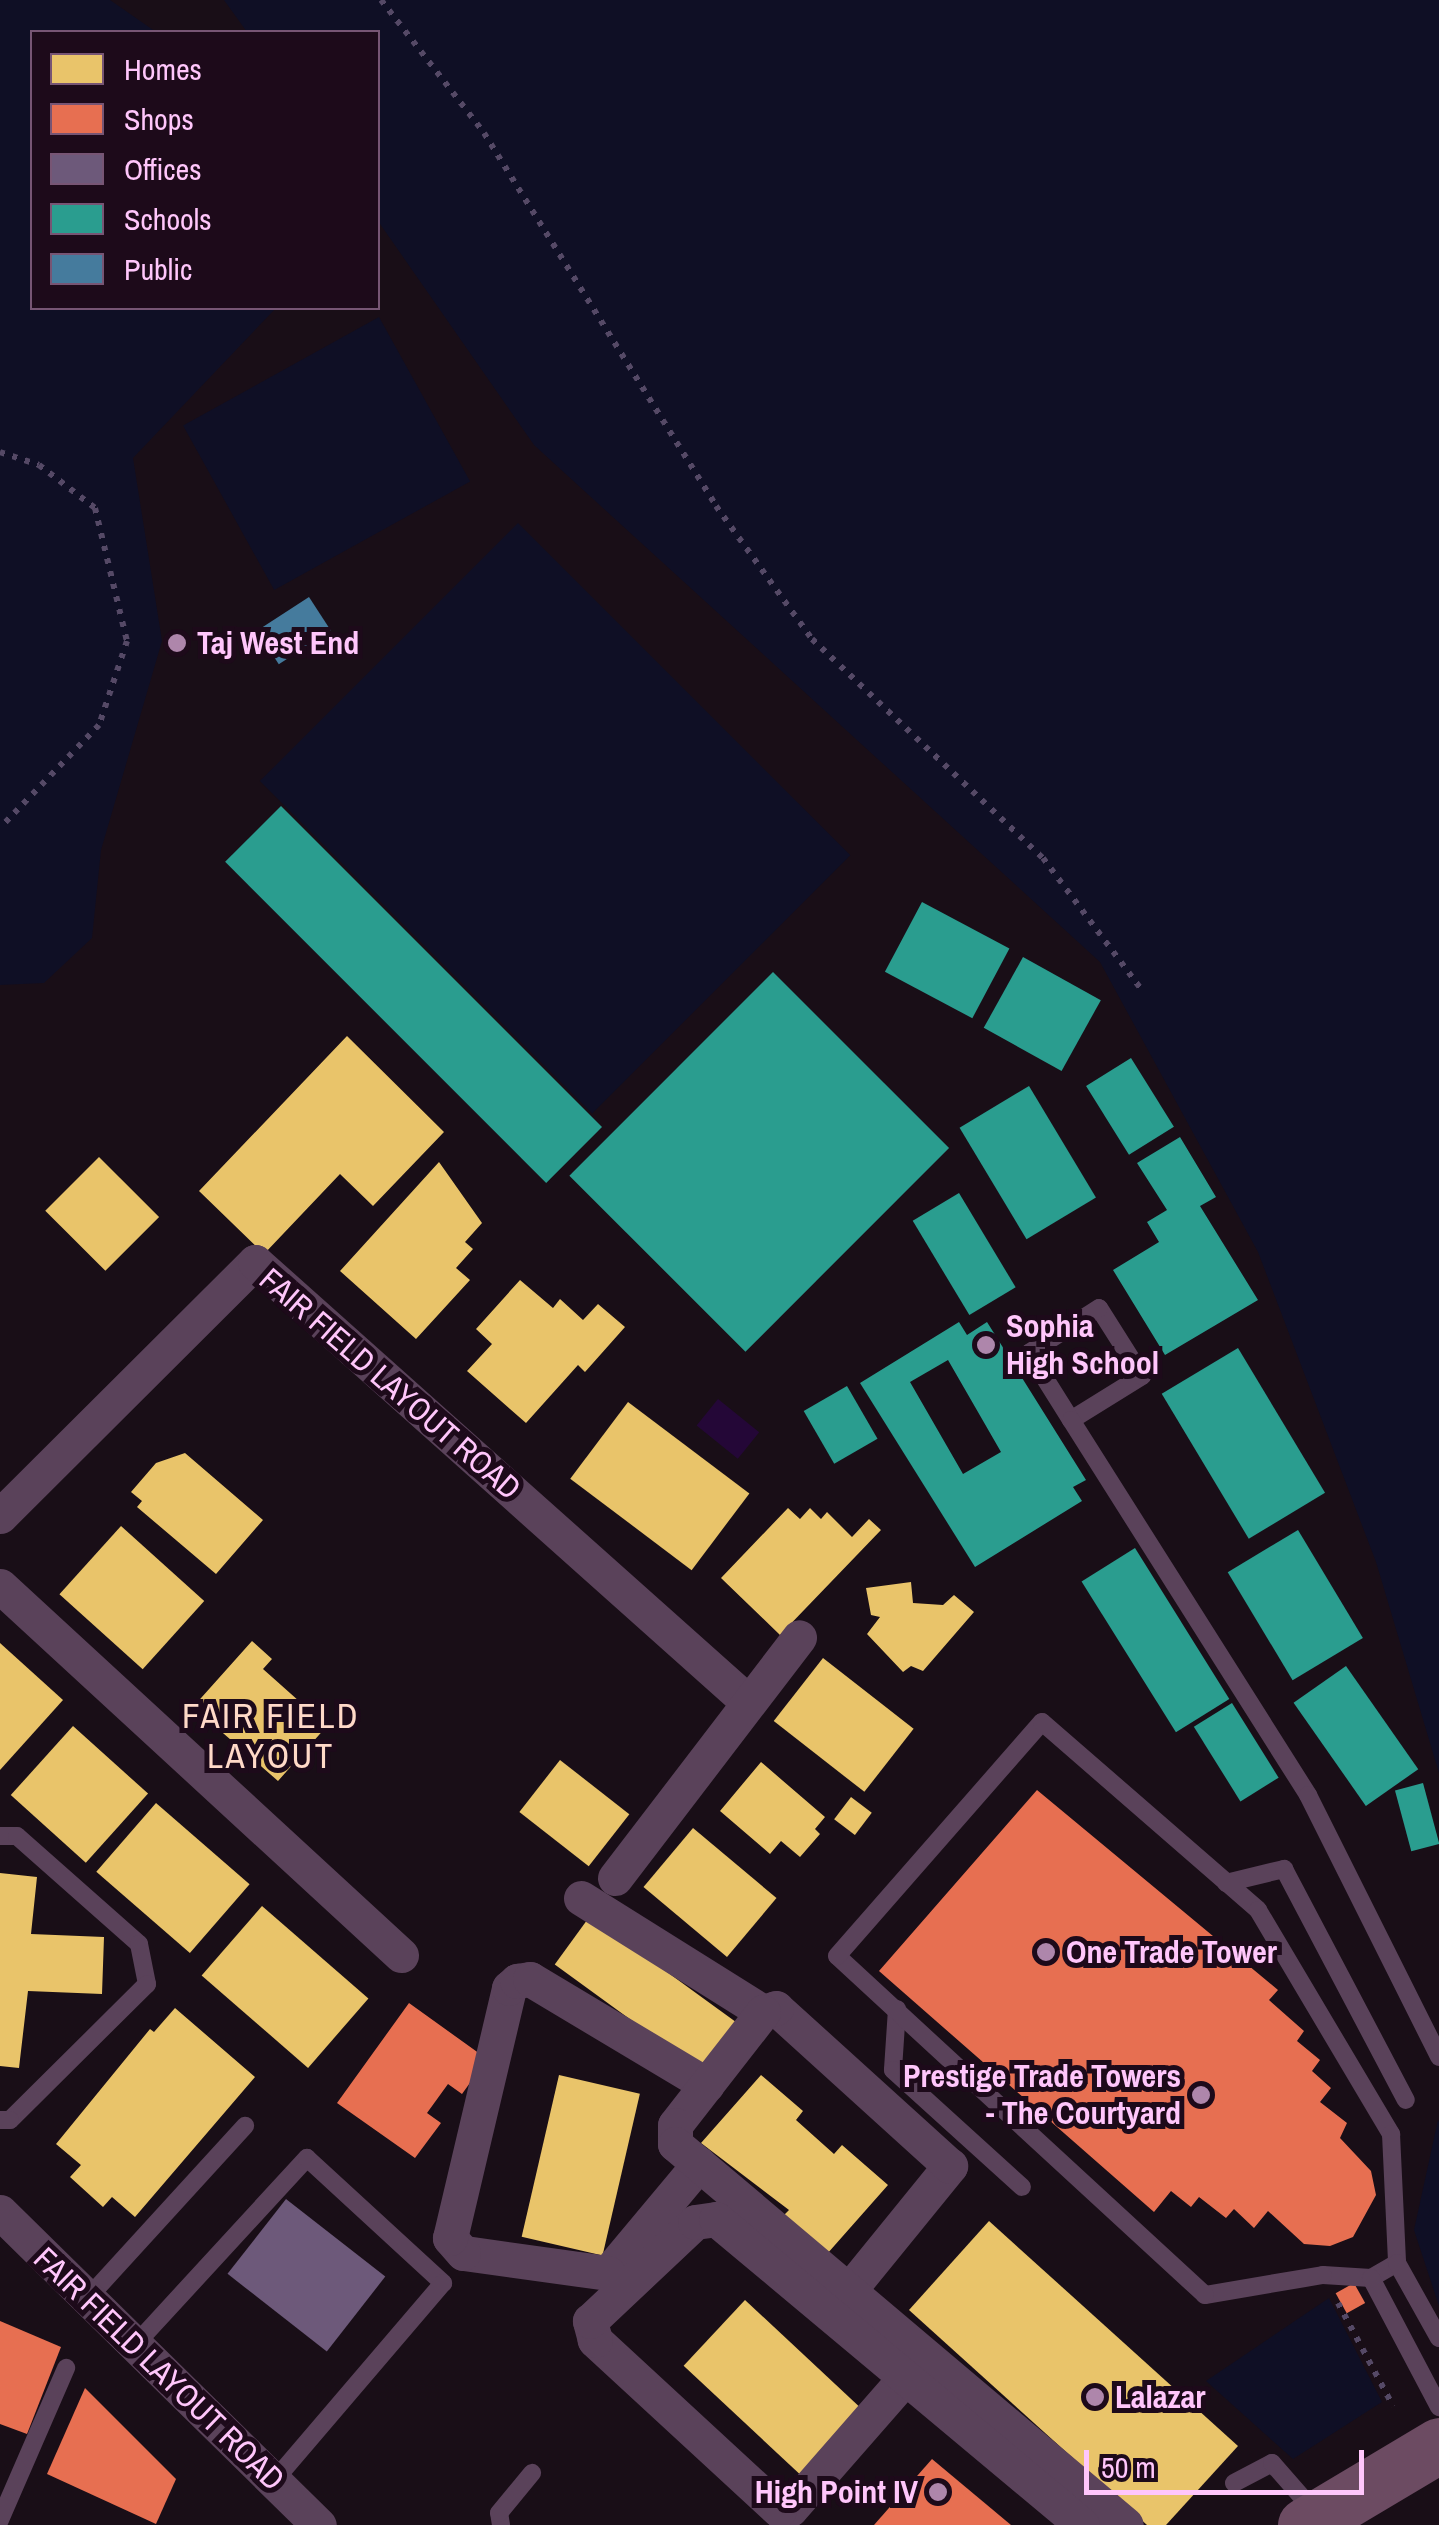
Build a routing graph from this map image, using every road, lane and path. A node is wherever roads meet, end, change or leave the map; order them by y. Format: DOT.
graph roads {
  1 [pos="381,0"];
  2 [pos="0,452"];
  3 [pos="0,828"];
  4 [pos="1141,989"];
  5 [pos="1071,1420"];
  6 [pos="0,1516"];
  7 [pos="0,1586"];
  8 [pos="799,1637"];
  9 [pos="748,1702"];
  10 [pos="0,1836"];
  11 [pos="614,1878"];
  12 [pos="1226,1883"];
  13 [pos="581,1898"];
  14 [pos="401,1955"];
  15 [pos="897,2009"];
  16 [pos="762,2012"];
  17 [pos="1439,2057"];
  18 [pos="707,2085"];
  19 [pos="1406,2100"];
  20 [pos="0,2120"];
  21 [pos="245,2126"];
  22 [pos="699,2164"];
  23 [pos="1022,2187"];
  24 [pos="0,2212"];
  25 [pos="1396,2263"];
  26 [pos="1323,2276"];
  27 [pos="1371,2278"];
  28 [pos="850,2290"];
  29 [pos="86,2300"];
  30 [pos="1439,2338"];
  31 [pos="133,2348"];
  32 [pos="66,2368"];
  33 [pos="904,2380"];
  34 [pos="1393,2406"];
  35 [pos="1439,2407"];
  36 [pos="1439,2445"];
  37 [pos="532,2473"];
  38 [pos="274,2481"];
  39 [pos="1234,2484"];
  40 [pos="0,2520"];
  41 [pos="1311,2521"];
  42 [pos="320,2525"];
  43 [pos="501,2525"];
  44 [pos="1082,2525"];
  45 [pos="1126,2525"];
  1 -- 4 [label="path"];
  2 -- 3 [label="path"];
  5 -- 5 [label="lane"];
  5 -- 17 [label="lane"];
  6 -- 9 [label="street, FAIR FIELD LAYOUT ROAD"];
  7 -- 14 [label="street"];
  8 -- 9 [label="street"];
  9 -- 11 [label="street"];
  10 -- 20 [label="lane"];
  12 -- 15 [label="lane"];
  12 -- 19 [label="lane"];
  12 -- 25 [label="lane"];
  13 -- 16 [label="street"];
  15 -- 23 [label="lane"];
  15 -- 26 [label="lane"];
  16 -- 18 [label="street"];
  16 -- 28 [label="street"];
  18 -- 22 [label="street"];
  18 -- 22 [label="street"];
  21 -- 29 [label="lane"];
  22 -- 28 [label="street"];
  24 -- 29 [label="street, FAIR FIELD LAYOUT ROAD"];
  25 -- 27 [label="lane"];
  25 -- 30 [label="lane"];
  26 -- 27 [label="lane"];
  26 -- 34 [label="path"];
  27 -- 35 [label="lane"];
  28 -- 45 [label="street"];
  29 -- 31 [label="street, FAIR FIELD LAYOUT ROAD"];
  31 -- 38 [label="street, FAIR FIELD LAYOUT ROAD"];
  31 -- 38 [label="lane"];
  32 -- 40 [label="lane"];
  33 -- 33 [label="street"];
  33 -- 44 [label="street"];
  36 -- 41 [label="main road"];
  37 -- 43 [label="lane"];
  38 -- 42 [label="street, FAIR FIELD LAYOUT ROAD"];
  39 -- 41 [label="lane"];
}
